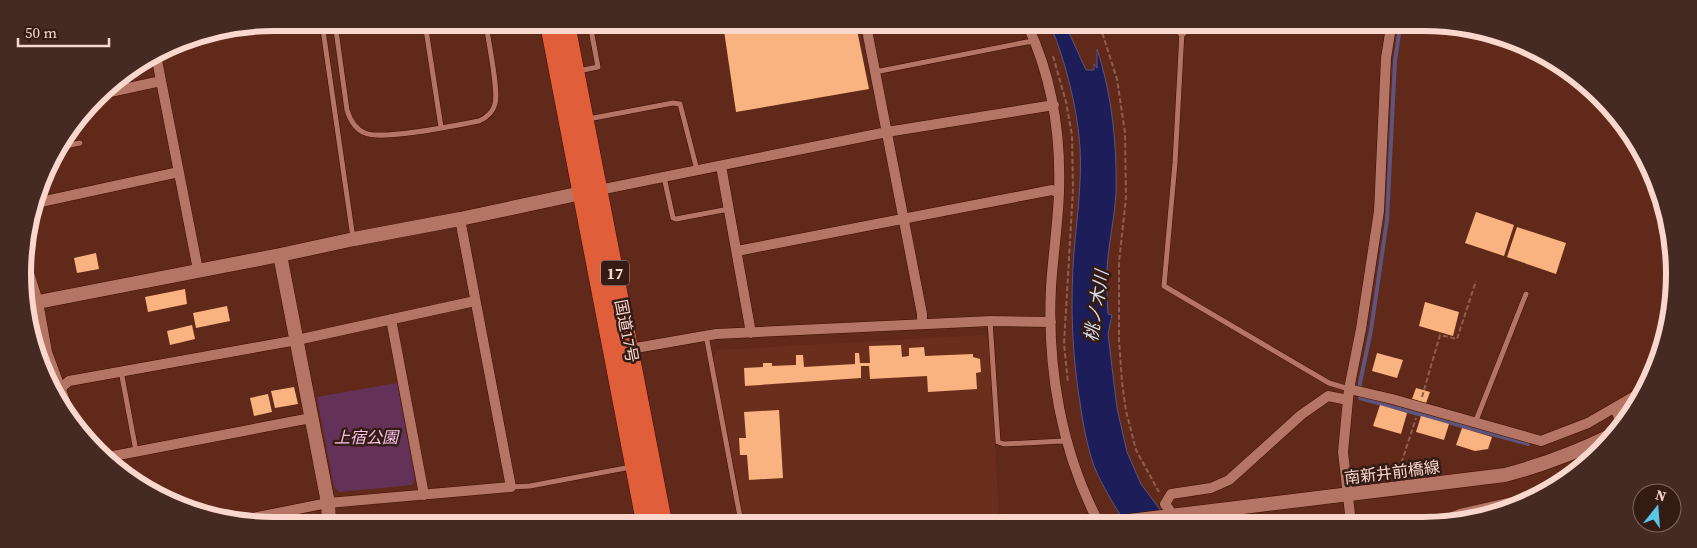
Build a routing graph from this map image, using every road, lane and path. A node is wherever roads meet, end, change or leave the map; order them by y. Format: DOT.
graph roads {
  1 [pos="323,31"];
  2 [pos="336,31"];
  3 [pos="427,31"];
  4 [pos="487,31"];
  5 [pos="551,31"];
  6 [pos="567,31"];
  7 [pos="591,31"];
  8 [pos="867,31"];
  9 [pos="1030,31"];
  10 [pos="1102,31"];
  11 [pos="1182,31"];
  12 [pos="1391,31"];
  13 [pos="1035,42"];
  14 [pos="1050,50"];
  15 [pos="157,61"];
  16 [pos="575,71"];
  17 [pos="875,72"];
  18 [pos="162,81"];
  19 [pos="114,91"];
  20 [pos="1054,105"];
  21 [pos="585,120"];
  22 [pos="441,127"];
  23 [pos="887,132"];
  24 [pos="80,143"];
  25 [pos="68,145"];
  26 [pos="721,166"];
  27 [pos="697,170"];
  28 [pos="179,172"];
  29 [pos="664,177"];
  30 [pos="590,191"];
  31 [pos="1059,193"];
  32 [pos="43,202"];
  33 [pos="729,209"];
  34 [pos="903,218"];
  35 [pos="460,220"];
  36 [pos="354,238"];
  37 [pos="737,251"];
  38 [pos="280,255"];
  39 [pos="198,270"];
  40 [pos="1476,281"];
  41 [pos="1526,294"];
  42 [pos="33,302"];
  43 [pos="475,302"];
  44 [pos="390,319"];
  45 [pos="990,321"];
  46 [pos="1051,322"];
  47 [pos="922,324"];
  48 [pos="751,333"];
  49 [pos="706,335"];
  50 [pos="297,340"];
  51 [pos="630,349"];
  52 [pos="120,371"];
  53 [pos="61,388"];
  54 [pos="1349,389"];
  55 [pos="1068,390"];
  56 [pos="62,392"];
  57 [pos="1348,400"];
  58 [pos="1628,404"];
  59 [pos="1419,407"];
  60 [pos="311,418"];
  61 [pos="1475,423"];
  62 [pos="1066,442"];
  63 [pos="1599,442"];
  64 [pos="136,451"];
  65 [pos="113,456"];
  66 [pos="634,467"];
  67 [pos="1399,470"];
  68 [pos="511,487"];
  69 [pos="424,495"];
  70 [pos="1348,495"];
  71 [pos="328,503"];
  72 [pos="1474,511"];
  73 [pos="1172,514"];
  74 [pos="1460,514"];
  75 [pos="261,516"];
  76 [pos="329,517"];
  77 [pos="644,517"];
  78 [pos="662,517"];
  79 [pos="740,517"];
  80 [pos="1096,517"];
  81 [pos="1151,517"];
  82 [pos="1351,517"];
  1 -- 36 [label="lane"];
  2 -- 22 [label="lane"];
  3 -- 22 [label="lane"];
  4 -- 22 [label="lane"];
  5 -- 30 [label="highway, 国道17号 / 17"];
  6 -- 16 [label="highway, 国道17号 / 17"];
  7 -- 16 [label="lane"];
  8 -- 17 [label="street"];
  9 -- 13 [label="street"];
  10 -- 73 [label="path"];
  11 -- 54 [label="lane"];
  12 -- 54 [label="street"];
  13 -- 17 [label="lane"];
  13 -- 20 [label="street"];
  14 -- 55 [label="path"];
  15 -- 18 [label="street"];
  16 -- 21 [label="highway, 国道17号 / 17"];
  17 -- 23 [label="street"];
  18 -- 19 [label="street"];
  18 -- 28 [label="street"];
  20 -- 23 [label="street"];
  20 -- 31 [label="street"];
  21 -- 27 [label="lane"];
  21 -- 30 [label="highway, 国道17号 / 17"];
  23 -- 26 [label="street"];
  23 -- 34 [label="street"];
  24 -- 25 [label="lane"];
  26 -- 27 [label="street"];
  26 -- 33 [label="street"];
  27 -- 29 [label="street"];
  28 -- 32 [label="street"];
  28 -- 39 [label="street"];
  29 -- 30 [label="street"];
  29 -- 33 [label="lane"];
  30 -- 35 [label="street"];
  30 -- 51 [label="highway, 国道17号 / 17"];
  30 -- 66 [label="highway, 国道17号 / 17"];
  31 -- 34 [label="street"];
  31 -- 46 [label="street"];
  33 -- 37 [label="street"];
  34 -- 37 [label="street"];
  34 -- 47 [label="street"];
  35 -- 36 [label="street"];
  35 -- 43 [label="street"];
  36 -- 38 [label="street"];
  37 -- 48 [label="street"];
  38 -- 39 [label="street"];
  38 -- 50 [label="street"];
  39 -- 42 [label="street"];
  40 -- 59 [label="path"];
  41 -- 61 [label="lane"];
  42 -- 53 [label="street"];
  43 -- 44 [label="street"];
  43 -- 68 [label="street"];
  44 -- 50 [label="street"];
  44 -- 69 [label="street"];
  45 -- 46 [label="street"];
  45 -- 47 [label="street"];
  45 -- 62 [label="lane"];
  46 -- 62 [label="street"];
  47 -- 48 [label="street"];
  48 -- 49 [label="street"];
  49 -- 51 [label="street"];
  49 -- 79 [label="lane"];
  50 -- 52 [label="street"];
  50 -- 60 [label="street"];
  51 -- 78 [label="highway, 国道17号 / 17"];
  52 -- 53 [label="street"];
  52 -- 64 [label="lane"];
  53 -- 56 [label="street"];
  54 -- 57 [label="street"];
  54 -- 59 [label="street"];
  57 -- 70 [label="street"];
  57 -- 73 [label="street"];
  58 -- 61 [label="street"];
  59 -- 61 [label="street"];
  59 -- 67 [label="path"];
  60 -- 64 [label="street"];
  60 -- 71 [label="street"];
  62 -- 80 [label="street"];
  63 -- 70 [label="street, 南新井前橋線"];
  64 -- 65 [label="street"];
  66 -- 68 [label="lane"];
  66 -- 77 [label="highway, 国道17号 / 17"];
  68 -- 69 [label="street"];
  69 -- 71 [label="street"];
  70 -- 73 [label="street, 南新井前橋線"];
  70 -- 82 [label="street"];
  71 -- 75 [label="street"];
  71 -- 76 [label="street"];
  72 -- 74 [label="street"];
  73 -- 81 [label="street, 南新井前橋線"];
}
